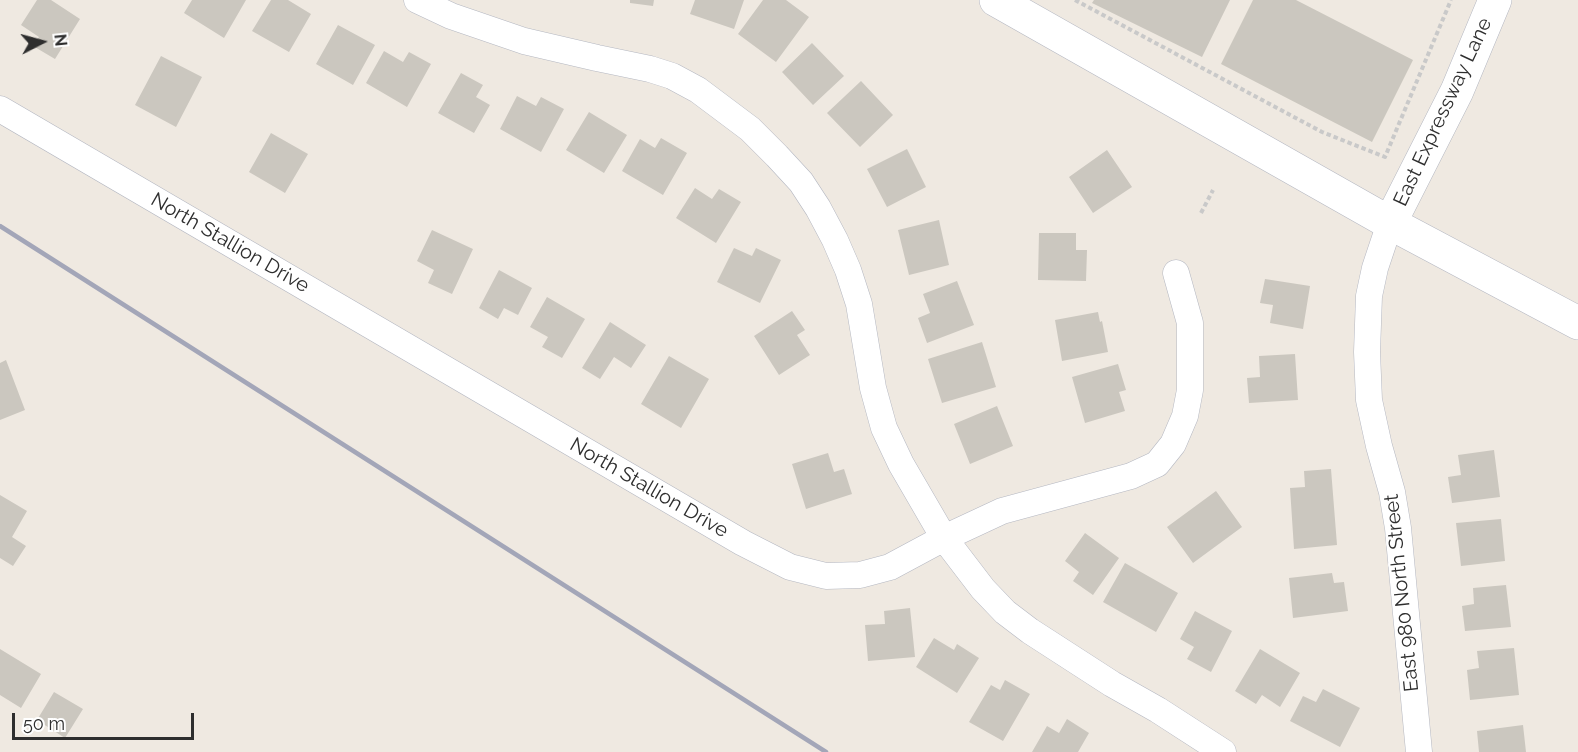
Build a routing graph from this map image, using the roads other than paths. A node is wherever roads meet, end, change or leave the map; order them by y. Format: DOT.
graph roads {
  1 [pos="417,0"];
  2 [pos="996,0"];
  3 [pos="1495,0"];
  4 [pos="0,109"];
  5 [pos="1390,223"];
  6 [pos="1176,273"];
  7 [pos="1578,323"];
  8 [pos="944,538"];
  9 [pos="1223,752"];
  10 [pos="1419,752"];
  1 -- 8 [label="street"];
  2 -- 5 [label="main road"];
  3 -- 5 [label="main road, East Expressway Lane"];
  4 -- 8 [label="street, North Stallion Drive"];
  5 -- 7 [label="main road"];
  5 -- 10 [label="street, East 980 North Street"];
  6 -- 8 [label="street, North Stallion Drive"];
  8 -- 9 [label="street"];
}
